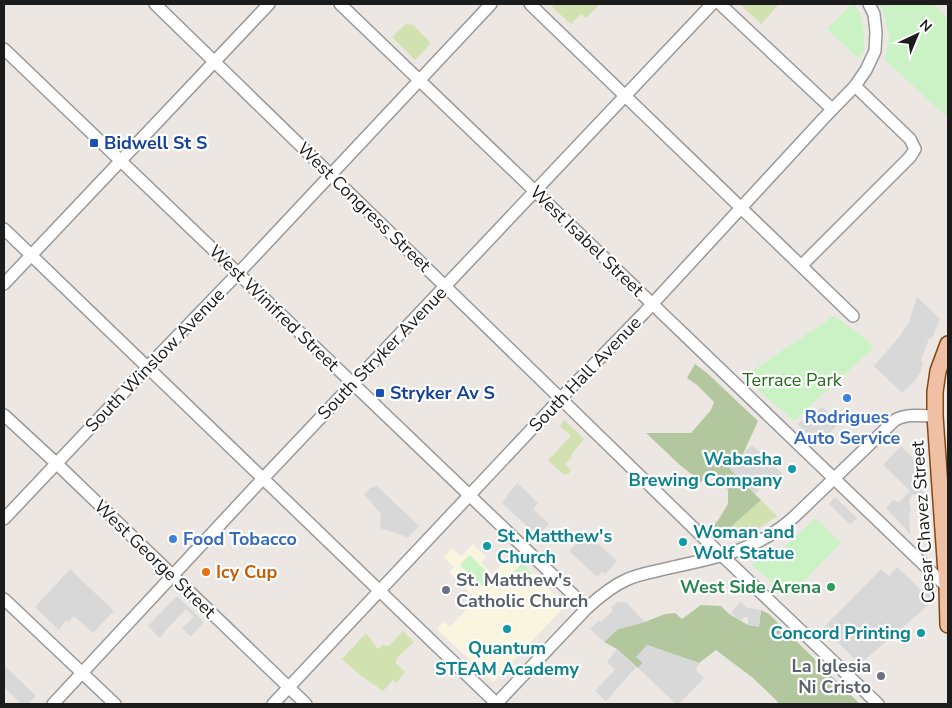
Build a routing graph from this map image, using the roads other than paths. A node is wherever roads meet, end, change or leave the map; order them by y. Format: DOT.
graph roads {
  1 [pos="155,4"];
  2 [pos="270,4"];
  3 [pos="340,4"];
  4 [pos="491,4"];
  5 [pos="530,4"];
  6 [pos="712,4"];
  7 [pos="720,4"];
  8 [pos="869,4"];
  9 [pos="4,49"];
  10 [pos="215,61"];
  11 [pos="419,80"];
  12 [pos="855,86"];
  13 [pos="626,96"];
  14 [pos="832,110"];
  15 [pos="121,160"];
  16 [pos="331,175"];
  17 [pos="535,192"];
  18 [pos="741,207"];
  19 [pos="4,229"];
  20 [pos="31,255"];
  21 [pos="802,265"];
  22 [pos="238,273"];
  23 [pos="4,284"];
  24 [pos="446,286"];
  25 [pos="652,304"];
  26 [pos="853,316"];
  27 [pos="948,344"];
  28 [pos="147,367"];
  29 [pos="353,384"];
  30 [pos="561,399"];
  31 [pos="4,415"];
  32 [pos="935,416"];
  33 [pos="56,463"];
  34 [pos="263,478"];
  35 [pos="834,479"];
  36 [pos="470,495"];
  37 [pos="4,519"];
  38 [pos="723,556"];
  39 [pos="172,575"];
  40 [pos="947,588"];
  41 [pos="380,591"];
  42 [pos="4,599"];
  43 [pos="587,608"];
  44 [pos="948,625"];
  45 [pos="81,672"];
  46 [pos="289,688"];
  47 [pos="53,704"];
  48 [pos="115,704"];
  49 [pos="273,704"];
  50 [pos="306,704"];
  51 [pos="496,704"];
  52 [pos="878,704"];
  1 -- 10 [label="street, West Congress Street"];
  2 -- 10 [label="street"];
  3 -- 11 [label="street, West Isabel Street"];
  4 -- 11 [label="street, South Winslow Avenue"];
  5 -- 13 [label="street"];
  6 -- 13 [label="street, South Stryker Avenue"];
  7 -- 14 [label="street"];
  8 -- 12 [label="street, South Hall Avenue"];
  9 -- 15 [label="street, West Winifred Street"];
  10 -- 15 [label="street"];
  10 -- 16 [label="street, West Congress Street"];
  11 -- 16 [label="street, South Winslow Avenue"];
  11 -- 17 [label="street, West Isabel Street"];
  12 -- 14 [label="street, South Hall Avenue"];
  12 -- 21 [label="street"];
  13 -- 17 [label="street, South Stryker Avenue"];
  13 -- 18 [label="street"];
  14 -- 18 [label="street, South Hall Avenue"];
  15 -- 20 [label="street"];
  15 -- 22 [label="street, West Winifred Street"];
  16 -- 22 [label="street, South Winslow Avenue"];
  16 -- 24 [label="street, West Congress Street"];
  17 -- 24 [label="street, South Stryker Avenue"];
  17 -- 25 [label="street, West Isabel Street"];
  18 -- 21 [label="street"];
  18 -- 25 [label="street, South Hall Avenue"];
  19 -- 20 [label="street"];
  20 -- 23 [label="street"];
  20 -- 28 [label="street"];
  21 -- 26 [label="street"];
  22 -- 28 [label="street, South Winslow Avenue"];
  22 -- 29 [label="street, West Winifred Street"];
  24 -- 29 [label="street, South Stryker Avenue"];
  24 -- 30 [label="street, West Congress Street"];
  25 -- 30 [label="street, South Hall Avenue"];
  25 -- 35 [label="street, West Isabel Street"];
  27 -- 32 [label="main road, Cesar Chavez Street"];
  28 -- 33 [label="street, South Winslow Avenue"];
  28 -- 34 [label="street"];
  29 -- 34 [label="street, South Stryker Avenue"];
  29 -- 36 [label="street, West Winifred Street"];
  30 -- 36 [label="street, South Hall Avenue"];
  30 -- 38 [label="street, West Congress Street"];
  31 -- 33 [label="street, West George Street"];
  32 -- 35 [label="street"];
  32 -- 40 [label="main road, Cesar Chavez Street"];
  33 -- 37 [label="street, South Winslow Avenue"];
  33 -- 39 [label="street, West George Street"];
  34 -- 39 [label="street, South Stryker Avenue"];
  34 -- 41 [label="street"];
  35 -- 38 [label="street"];
  35 -- 40 [label="street, West Isabel Street"];
  36 -- 41 [label="street, South Hall Avenue"];
  36 -- 43 [label="street, West Winifred Street"];
  38 -- 43 [label="street"];
  38 -- 52 [label="street, West Congress Street"];
  39 -- 45 [label="street, South Stryker Avenue"];
  39 -- 46 [label="street, West George Street"];
  40 -- 44 [label="main road, Cesar Chavez Street"];
  41 -- 46 [label="street, South Hall Avenue"];
  41 -- 51 [label="street"];
  42 -- 45 [label="street"];
  43 -- 51 [label="street"];
  45 -- 47 [label="street, South Stryker Avenue"];
  45 -- 48 [label="street"];
  46 -- 49 [label="street, South Hall Avenue"];
  46 -- 50 [label="street, West George Street"];
}
